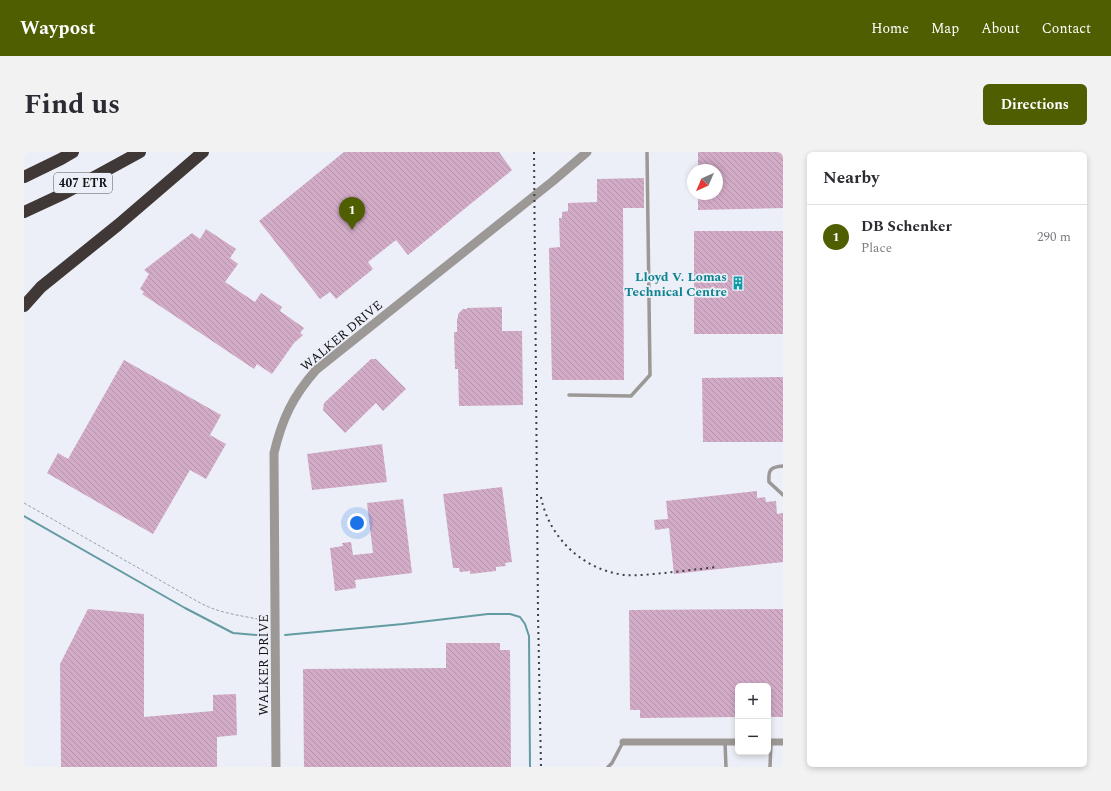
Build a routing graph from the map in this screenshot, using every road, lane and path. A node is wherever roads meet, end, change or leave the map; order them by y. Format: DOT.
graph roads {
  1 [pos="73,152"];
  2 [pos="140,152"];
  3 [pos="203,152"];
  4 [pos="587,152"];
  5 [pos="647,152"];
  6 [pos="24,177"];
  7 [pos="24,212"];
  8 [pos="24,306"];
  9 [pos="569,395"];
  10 [pos="783,466"];
  11 [pos="783,495"];
  12 [pos="24,503"];
  13 [pos="276,623"];
  14 [pos="623,742"];
  15 [pos="725,742"];
  16 [pos="735,742"];
  17 [pos="771,742"];
  18 [pos="783,742"];
  19 [pos="770,755"];
  20 [pos="276,767"];
  21 [pos="608,767"];
  22 [pos="726,767"];
  23 [pos="770,767"];
  1 -- 6 [label="highway, 407 ETR"];
  2 -- 7 [label="highway, 407 ETR"];
  3 -- 8 [label="highway"];
  4 -- 13 [label="street, WALKER DRIVE"];
  5 -- 9 [label="lane"];
  10 -- 11 [label="lane"];
  12 -- 13 [label="path"];
  13 -- 20 [label="street, WALKER DRIVE"];
  14 -- 15 [label="street"];
  14 -- 21 [label="lane"];
  15 -- 16 [label="street"];
  15 -- 22 [label="lane"];
  17 -- 18 [label="street"];
  19 -- 23 [label="lane"];
}
